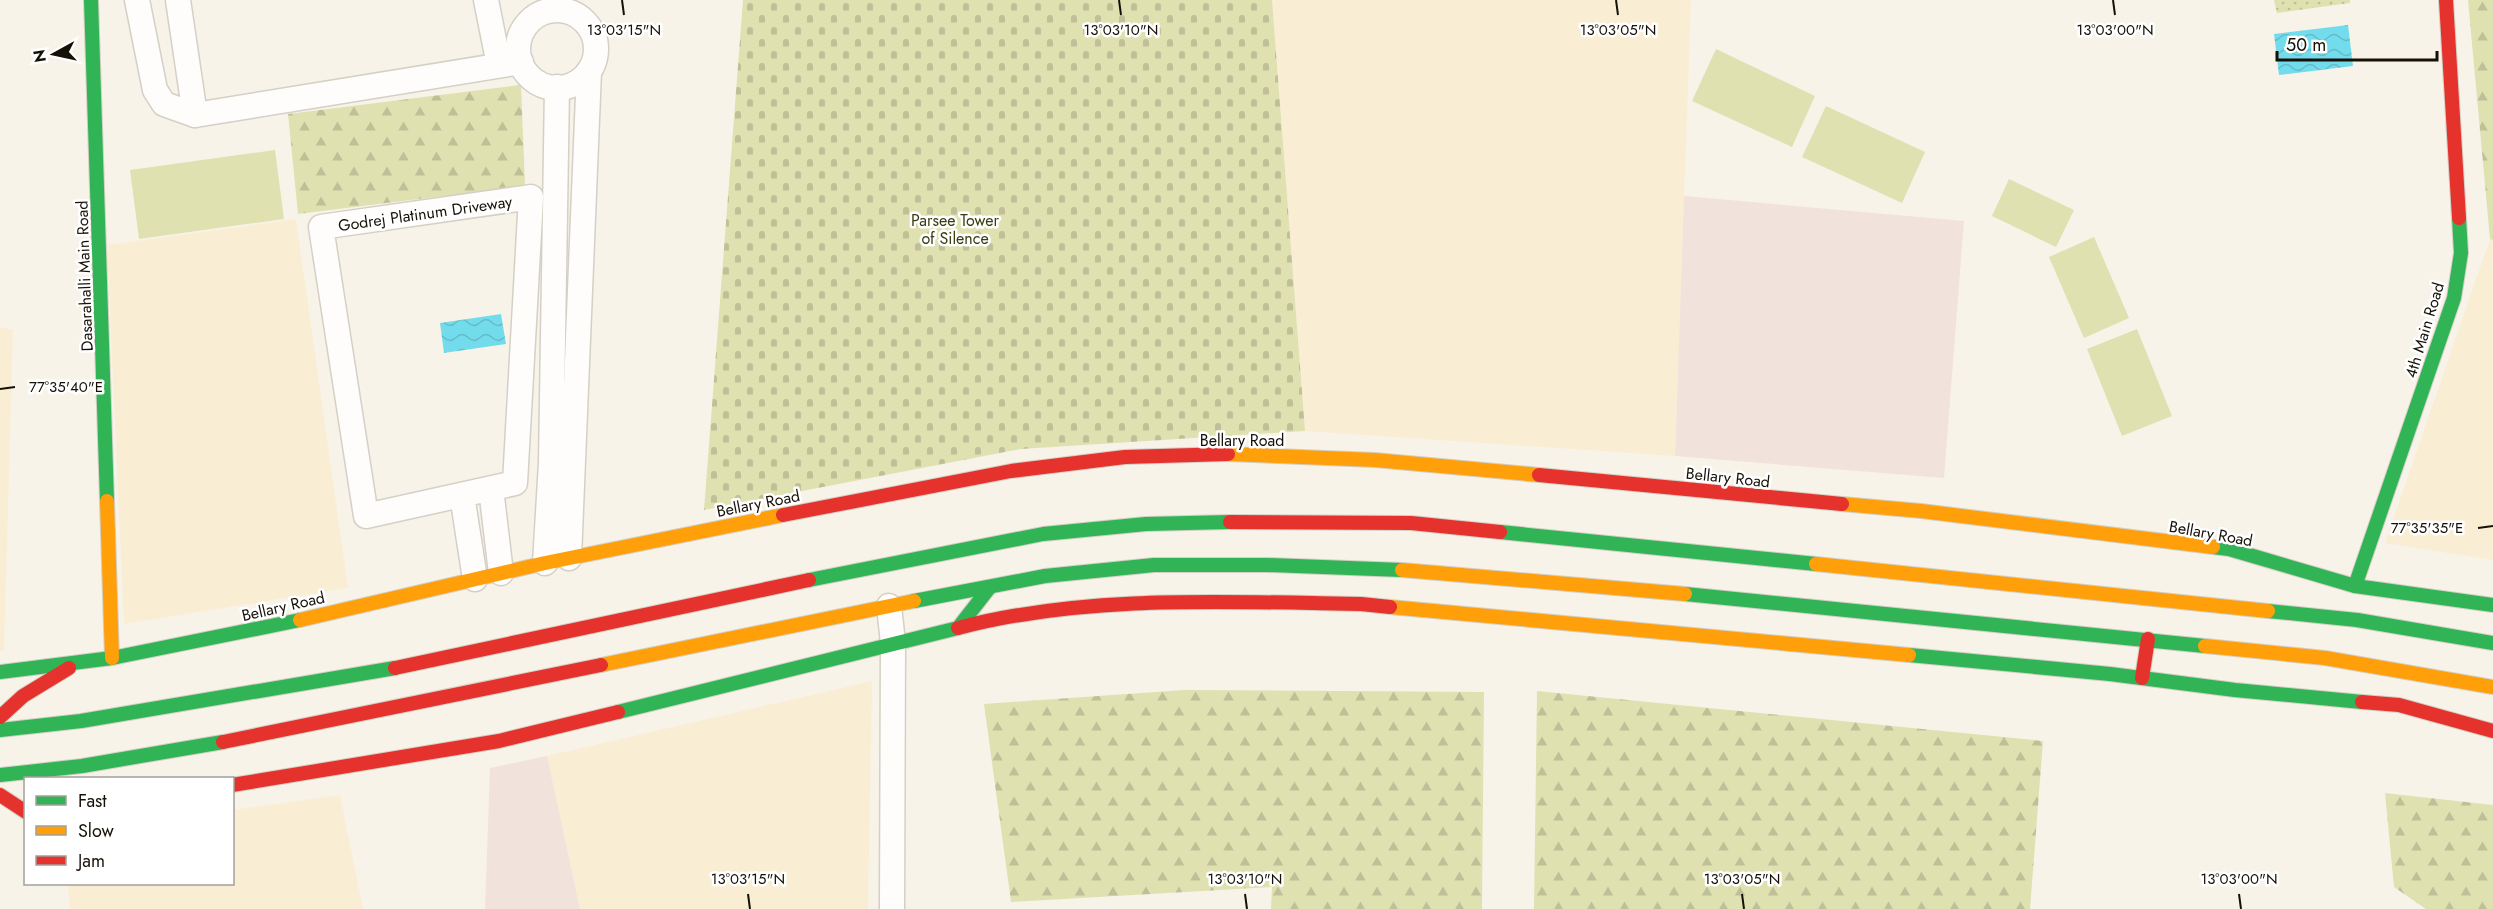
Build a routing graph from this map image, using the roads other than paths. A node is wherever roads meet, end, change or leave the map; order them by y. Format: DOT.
graph roads {
  1 [pos="91,0"];
  2 [pos="137,0"];
  3 [pos="178,0"];
  4 [pos="486,0"];
  5 [pos="2446,0"];
  6 [pos="578,8"];
  7 [pos="510,63"];
  8 [pos="589,71"];
  9 [pos="557,87"];
  10 [pos="195,115"];
  11 [pos="491,489"];
  12 [pos="462,495"];
  13 [pos="569,558"];
  14 [pos="545,563"];
  15 [pos="501,573"];
  16 [pos="475,579"];
  17 [pos="2355,586"];
  18 [pos="990,587"];
  19 [pos="889,606"];
  20 [pos="2493,606"];
  21 [pos="958,628"];
  22 [pos="2148,639"];
  23 [pos="893,643"];
  24 [pos="2493,643"];
  25 [pos="112,658"];
  26 [pos="79,662"];
  27 [pos="0,672"];
  28 [pos="2142,678"];
  29 [pos="2493,687"];
  30 [pos="0,717"];
  31 [pos="0,730"];
  32 [pos="2493,731"];
  33 [pos="0,775"];
  34 [pos="234,785"];
  35 [pos="0,795"];
  36 [pos="23,818"];
  37 [pos="892,909"];
  1 -- 25 [label="main road, Dasarahalli Main Road"];
  2 -- 10 [label="street"];
  3 -- 10 [label="street"];
  4 -- 7 [label="street"];
  5 -- 17 [label="main road, 4th Main Road"];
  6 -- 7 [label="street"];
  6 -- 8 [label="street"];
  7 -- 9 [label="street"];
  7 -- 10 [label="street"];
  8 -- 9 [label="street"];
  8 -- 13 [label="street"];
  9 -- 14 [label="street"];
  11 -- 12 [label="street, Godrej Platinum Driveway"];
  11 -- 12 [label="street, Godrej Platinum Driveway"];
  11 -- 15 [label="street"];
  12 -- 16 [label="street"];
  13 -- 14 [label="main road, Bellary Road"];
  13 -- 17 [label="main road, Bellary Road"];
  14 -- 15 [label="main road, Bellary Road"];
  15 -- 16 [label="main road, Bellary Road"];
  16 -- 25 [label="main road, Bellary Road"];
  17 -- 20 [label="main road, Bellary Road"];
  18 -- 19 [label="main road"];
  18 -- 21 [label="main road"];
  18 -- 22 [label="main road"];
  19 -- 23 [label="street"];
  19 -- 33 [label="main road"];
  21 -- 23 [label="main road"];
  21 -- 28 [label="main road"];
  22 -- 28 [label="main road"];
  22 -- 29 [label="main road"];
  23 -- 34 [label="main road"];
  23 -- 37 [label="street"];
  24 -- 31 [label="main road"];
  25 -- 26 [label="main road, Bellary Road"];
  26 -- 27 [label="main road, Bellary Road"];
  26 -- 30 [label="main road"];
  28 -- 32 [label="main road"];
  35 -- 36 [label="main road"];
}
